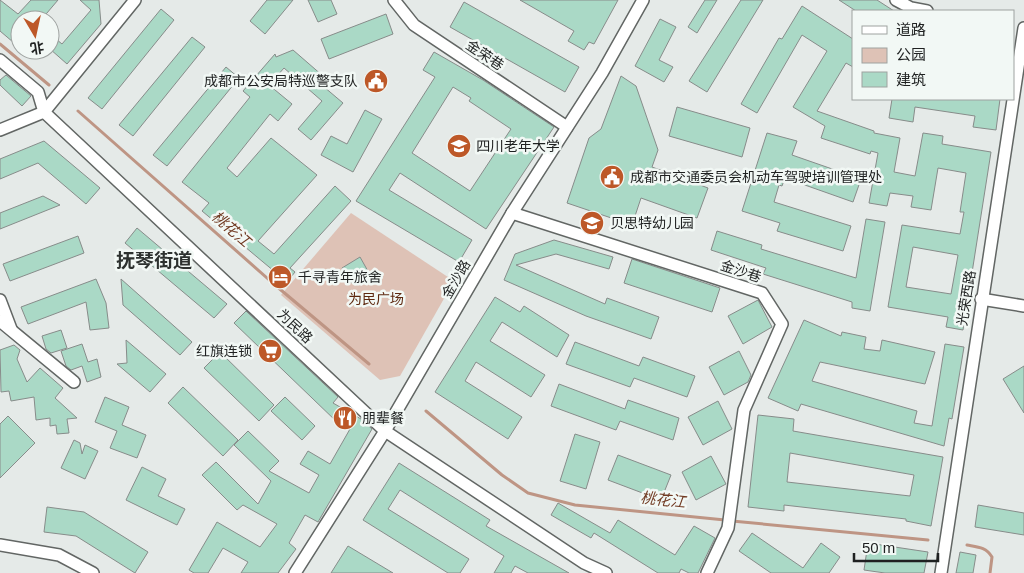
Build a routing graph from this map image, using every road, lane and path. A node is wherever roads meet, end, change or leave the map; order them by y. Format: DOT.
graph roads {
  1 [pos="135,0"];
  2 [pos="394,0"];
  3 [pos="643,0"];
  4 [pos="896,0"];
  5 [pos="922,10"];
  6 [pos="1024,29"];
  7 [pos="0,60"];
  8 [pos="1020,75"];
  9 [pos="44,112"];
  10 [pos="567,127"];
  11 [pos="0,130"];
  12 [pos="512,213"];
  13 [pos="982,299"];
  14 [pos="0,300"];
  15 [pos="1024,306"];
  16 [pos="0,321"];
  17 [pos="11,329"];
  18 [pos="74,382"];
  19 [pos="385,431"];
  20 [pos="0,545"];
  21 [pos="93,573"];
  22 [pos="295,573"];
  23 [pos="606,573"];
  24 [pos="708,573"];
  25 [pos="941,573"];
  1 -- 9 [label="street"];
  2 -- 10 [label="street, 金荣巷"];
  3 -- 10 [label="street, 金沙路"];
  4 -- 5 [label="street"];
  6 -- 8 [label="street, 光荣西路"];
  7 -- 9 [label="street, 为民路"];
  8 -- 13 [label="street, 光荣西路"];
  9 -- 11 [label="street"];
  9 -- 19 [label="street, 为民路"];
  10 -- 12 [label="street, 金沙路"];
  12 -- 19 [label="street, 金沙路"];
  12 -- 24 [label="street, 金沙巷"];
  13 -- 15 [label="street"];
  13 -- 25 [label="street, 光荣西路"];
  14 -- 17 [label="street"];
  16 -- 17 [label="street"];
  17 -- 18 [label="street"];
  19 -- 22 [label="street, 金沙路"];
  19 -- 23 [label="street, 为民路"];
  20 -- 21 [label="street"];
}
